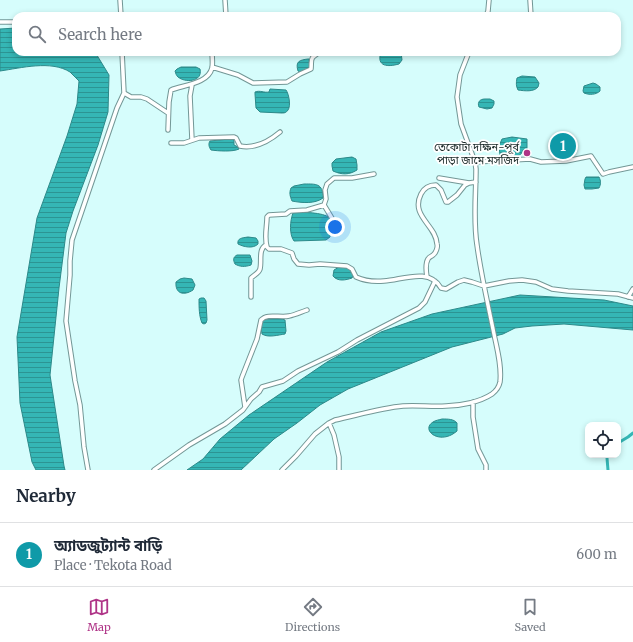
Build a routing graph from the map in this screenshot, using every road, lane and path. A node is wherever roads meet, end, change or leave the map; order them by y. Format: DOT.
graph roads {
  1 [pos="120,0"];
  2 [pos="225,0"];
  3 [pos="489,0"];
  4 [pos="530,0"];
  5 [pos="121,12"];
  6 [pos="226,12"];
  7 [pos="488,12"];
  8 [pos="531,12"];
  9 [pos="0,22"];
  10 [pos="12,22"];
  11 [pos="122,56"];
  12 [pos="212,56"];
  13 [pos="314,56"];
  14 [pos="467,56"];
  15 [pos="212,67"];
  16 [pos="192,85"];
  17 [pos="124,93"];
  18 [pos="168,113"];
  19 [pos="168,130"];
  20 [pos="280,132"];
  21 [pos="192,140"];
  22 [pos="171,143"];
  23 [pos="475,162"];
  24 [pos="633,167"];
  25 [pos="374,174"];
  26 [pos="439,178"];
  27 [pos="476,182"];
  28 [pos="469,183"];
  29 [pos="324,205"];
  30 [pos="333,220"];
  31 [pos="266,245"];
  32 [pos="427,277"];
  33 [pos="436,281"];
  34 [pos="484,286"];
  35 [pos="633,289"];
  36 [pos="251,297"];
  37 [pos="628,297"];
  38 [pos="633,298"];
  39 [pos="307,310"];
  40 [pos="473,402"];
  41 [pos="245,407"];
  42 [pos="329,423"];
  43 [pos="88,470"];
  44 [pos="154,470"];
  45 [pos="282,470"];
  46 [pos="339,470"];
  47 [pos="486,470"];
  1 -- 5 [label="street"];
  2 -- 6 [label="street"];
  3 -- 7 [label="street"];
  4 -- 8 [label="street"];
  9 -- 10 [label="street"];
  11 -- 17 [label="street"];
  12 -- 15 [label="street"];
  13 -- 15 [label="street"];
  14 -- 23 [label="street"];
  15 -- 16 [label="street"];
  16 -- 18 [label="street"];
  16 -- 21 [label="street"];
  17 -- 18 [label="street"];
  17 -- 43 [label="street"];
  18 -- 19 [label="street"];
  20 -- 21 [label="street"];
  21 -- 22 [label="street"];
  23 -- 24 [label="street"];
  23 -- 27 [label="street"];
  25 -- 29 [label="street"];
  26 -- 28 [label="street"];
  27 -- 28 [label="street"];
  27 -- 34 [label="street"];
  28 -- 32 [label="street"];
  29 -- 30 [label="street"];
  29 -- 31 [label="street"];
  31 -- 32 [label="street"];
  31 -- 36 [label="street"];
  32 -- 33 [label="street"];
  33 -- 34 [label="street"];
  33 -- 41 [label="street"];
  34 -- 37 [label="street"];
  34 -- 40 [label="street"];
  35 -- 37 [label="street"];
  37 -- 38 [label="street"];
  39 -- 41 [label="street"];
  40 -- 42 [label="street"];
  40 -- 47 [label="street"];
  41 -- 44 [label="street"];
  42 -- 45 [label="street"];
  42 -- 46 [label="street"];
}
